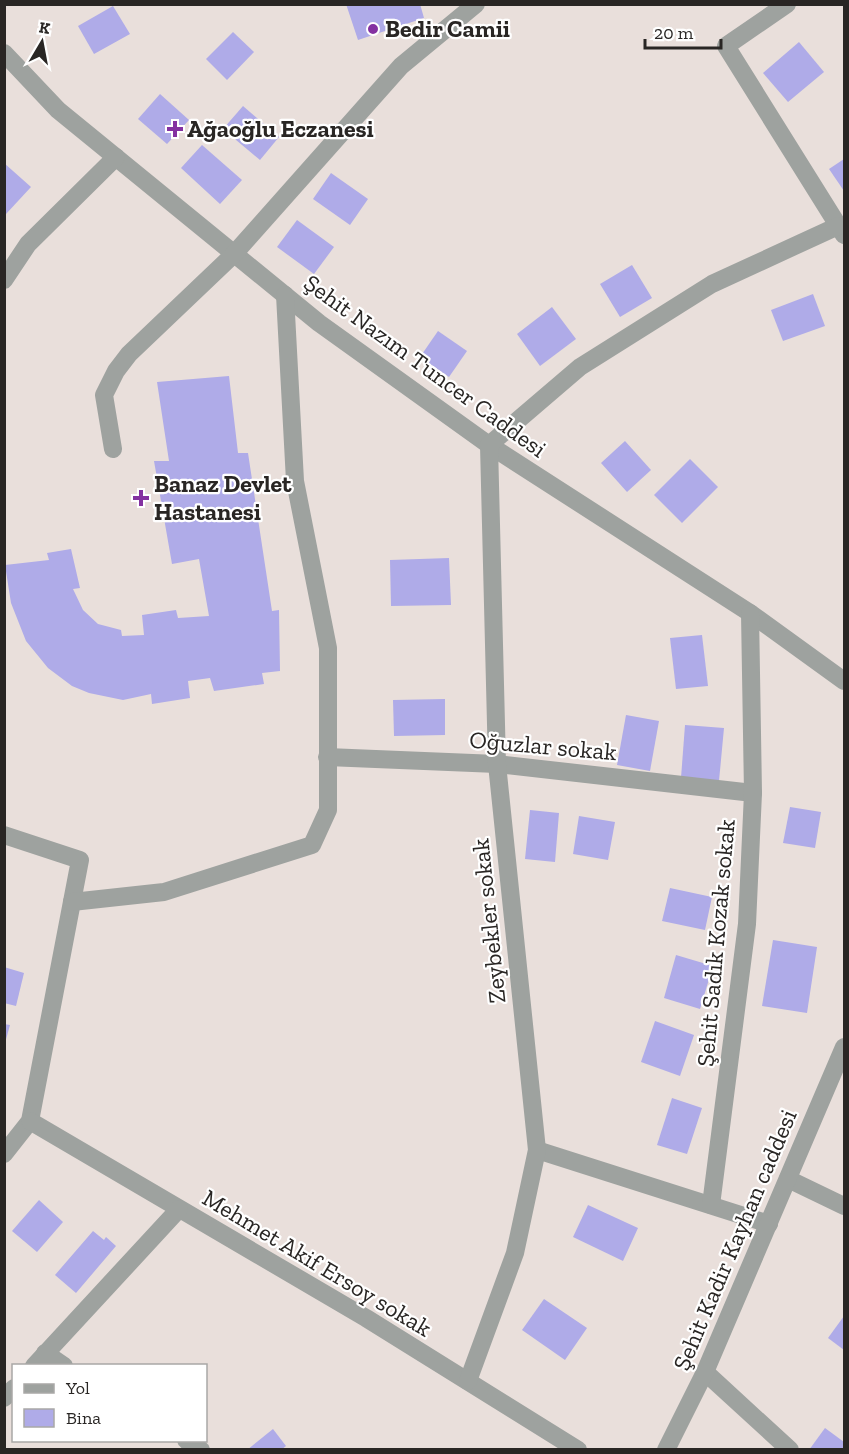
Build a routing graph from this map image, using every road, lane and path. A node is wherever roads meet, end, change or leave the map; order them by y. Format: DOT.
graph roads {
  1 [pos="476,4"];
  2 [pos="787,4"];
  3 [pos="4,53"];
  4 [pos="116,157"];
  5 [pos="841,232"];
  6 [pos="234,254"];
  7 [pos="4,280"];
  8 [pos="285,295"];
  9 [pos="489,445"];
  10 [pos="113,449"];
  11 [pos="750,613"];
  12 [pos="844,681"];
  13 [pos="327,757"];
  14 [pos="497,764"];
  15 [pos="753,793"];
  16 [pos="4,835"];
  17 [pos="72,902"];
  18 [pos="844,1047"];
  19 [pos="30,1121"];
  20 [pos="537,1150"];
  21 [pos="4,1155"];
  22 [pos="788,1179"];
  23 [pos="711,1205"];
  24 [pos="844,1206"];
  25 [pos="179,1209"];
  26 [pos="769,1224"];
  27 [pos="39,1359"];
  28 [pos="60,1364"];
  29 [pos="705,1372"];
  30 [pos="468,1381"];
  31 [pos="578,1449"];
  32 [pos="666,1449"];
  33 [pos="790,1449"];
  1 -- 6 [label="street"];
  2 -- 5 [label="street"];
  3 -- 4 [label="street, Şehit Nazım Tuncer Caddesi"];
  4 -- 6 [label="street, Şehit Nazım Tuncer Caddesi"];
  4 -- 7 [label="street"];
  5 -- 9 [label="street"];
  6 -- 8 [label="street, Şehit Nazım Tuncer Caddesi"];
  6 -- 10 [label="street"];
  8 -- 9 [label="street, Şehit Nazım Tuncer Caddesi"];
  8 -- 13 [label="street"];
  9 -- 11 [label="street, Şehit Nazım Tuncer Caddesi"];
  9 -- 14 [label="street, Zeybekler sokak"];
  11 -- 12 [label="street, Şehit Nazım Tuncer Caddesi"];
  11 -- 15 [label="street, Şehit Sadık Kozak sokak"];
  13 -- 14 [label="street, Oğuzlar sokak"];
  13 -- 17 [label="street"];
  14 -- 15 [label="street, Oğuzlar sokak"];
  14 -- 20 [label="street, Zeybekler sokak"];
  15 -- 23 [label="street, Şehit Sadık Kozak sokak"];
  16 -- 17 [label="street"];
  17 -- 19 [label="street"];
  18 -- 22 [label="street, Şehit Kadir Kayhan caddesi"];
  19 -- 21 [label="street"];
  19 -- 25 [label="street, Mehmet Akif Ersoy sokak"];
  20 -- 23 [label="street"];
  20 -- 30 [label="street, Zeybekler sokak"];
  22 -- 24 [label="street"];
  22 -- 26 [label="street, Şehit Kadir Kayhan caddesi"];
  23 -- 26 [label="street"];
  25 -- 27 [label="street"];
  25 -- 30 [label="street, Mehmet Akif Ersoy sokak"];
  26 -- 29 [label="street, Şehit Kadir Kayhan caddesi"];
  27 -- 28 [label="street"];
  29 -- 32 [label="street, Şehit Kadir Kayhan caddesi"];
  29 -- 33 [label="street"];
  30 -- 31 [label="street, Mehmet Akif Ersoy sokak"];
}
